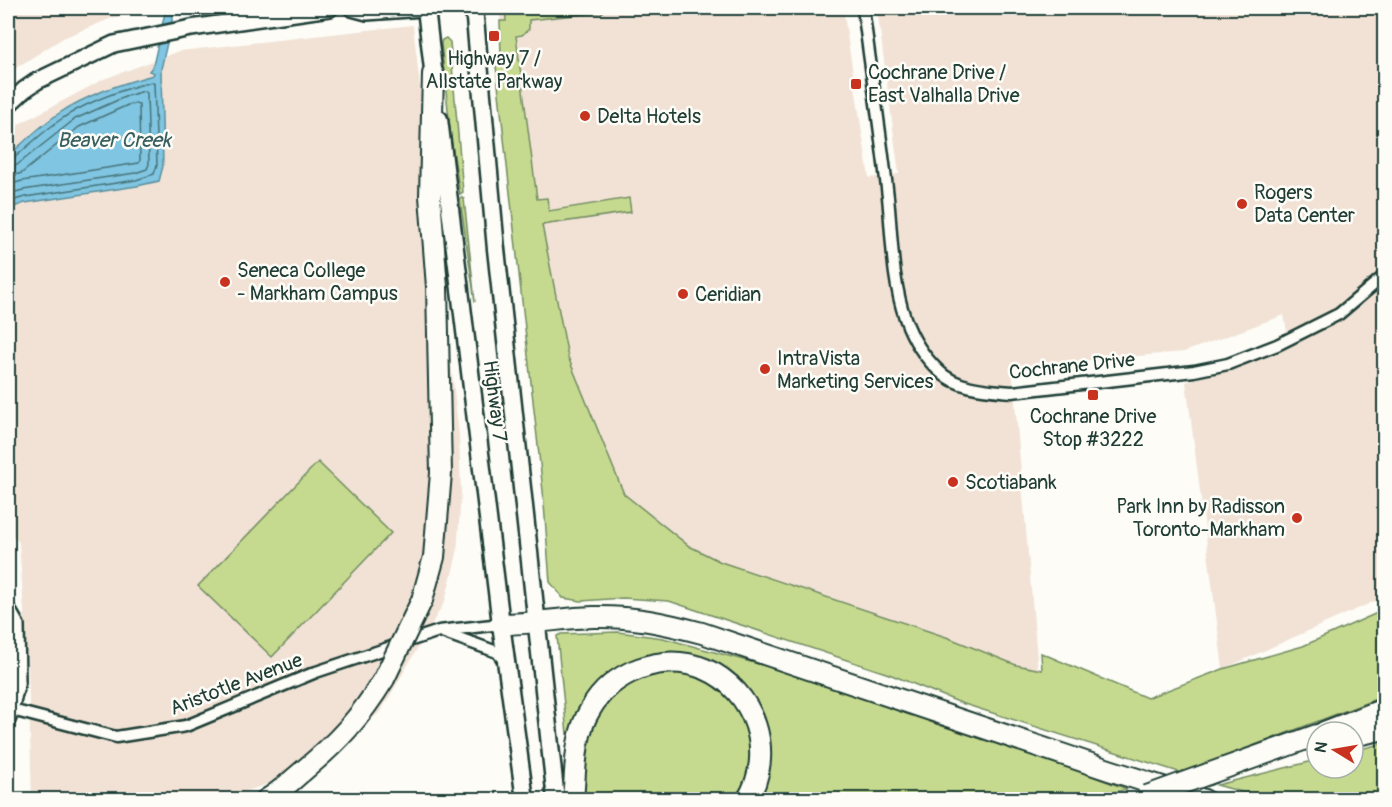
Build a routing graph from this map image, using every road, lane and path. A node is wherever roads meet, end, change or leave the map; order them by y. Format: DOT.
graph roads {
  1 [pos="330,8"];
  2 [pos="352,8"];
  3 [pos="425,8"];
  4 [pos="474,8"];
  5 [pos="863,8"];
  6 [pos="433,74"];
  7 [pos="8,105"];
  8 [pos="1384,276"];
  9 [pos="8,611"];
  10 [pos="537,622"];
  11 [pos="501,624"];
  12 [pos="439,631"];
  13 [pos="506,663"];
  14 [pos="1384,709"];
  15 [pos="8,712"];
  16 [pos="1355,720"];
  17 [pos="1384,729"];
  18 [pos="1365,733"];
  19 [pos="1305,739"];
  20 [pos="1305,748"];
  21 [pos="1208,774"];
  22 [pos="1142,798"];
  23 [pos="266,800"];
  24 [pos="525,800"];
  25 [pos="556,800"];
  26 [pos="573,800"];
  27 [pos="747,800"];
  28 [pos="1204,800"];
  1 -- 7 [label="street"];
  2 -- 3 [label="street"];
  3 -- 6 [label="main road, Highway 7"];
  4 -- 10 [label="main road, Highway 7"];
  5 -- 8 [label="street, Cochrane Drive"];
  6 -- 11 [label="main road, Highway 7"];
  6 -- 23 [label="highway, bridge"];
  9 -- 15 [label="street"];
  10 -- 11 [label="highway"];
  10 -- 25 [label="main road, Highway 7"];
  10 -- 28 [label="highway"];
  11 -- 12 [label="street, Aristotle Avenue"];
  11 -- 13 [label="main road, Highway 7"];
  12 -- 13 [label="street"];
  12 -- 15 [label="street, Aristotle Avenue"];
  13 -- 24 [label="main road, Highway 7"];
  14 -- 16 [label="highway"];
  17 -- 18 [label="highway"];
  19 -- 21 [label="highway"];
  20 -- 21 [label="highway"];
  21 -- 22 [label="highway, bridge"];
  26 -- 27 [label="highway"];
}
